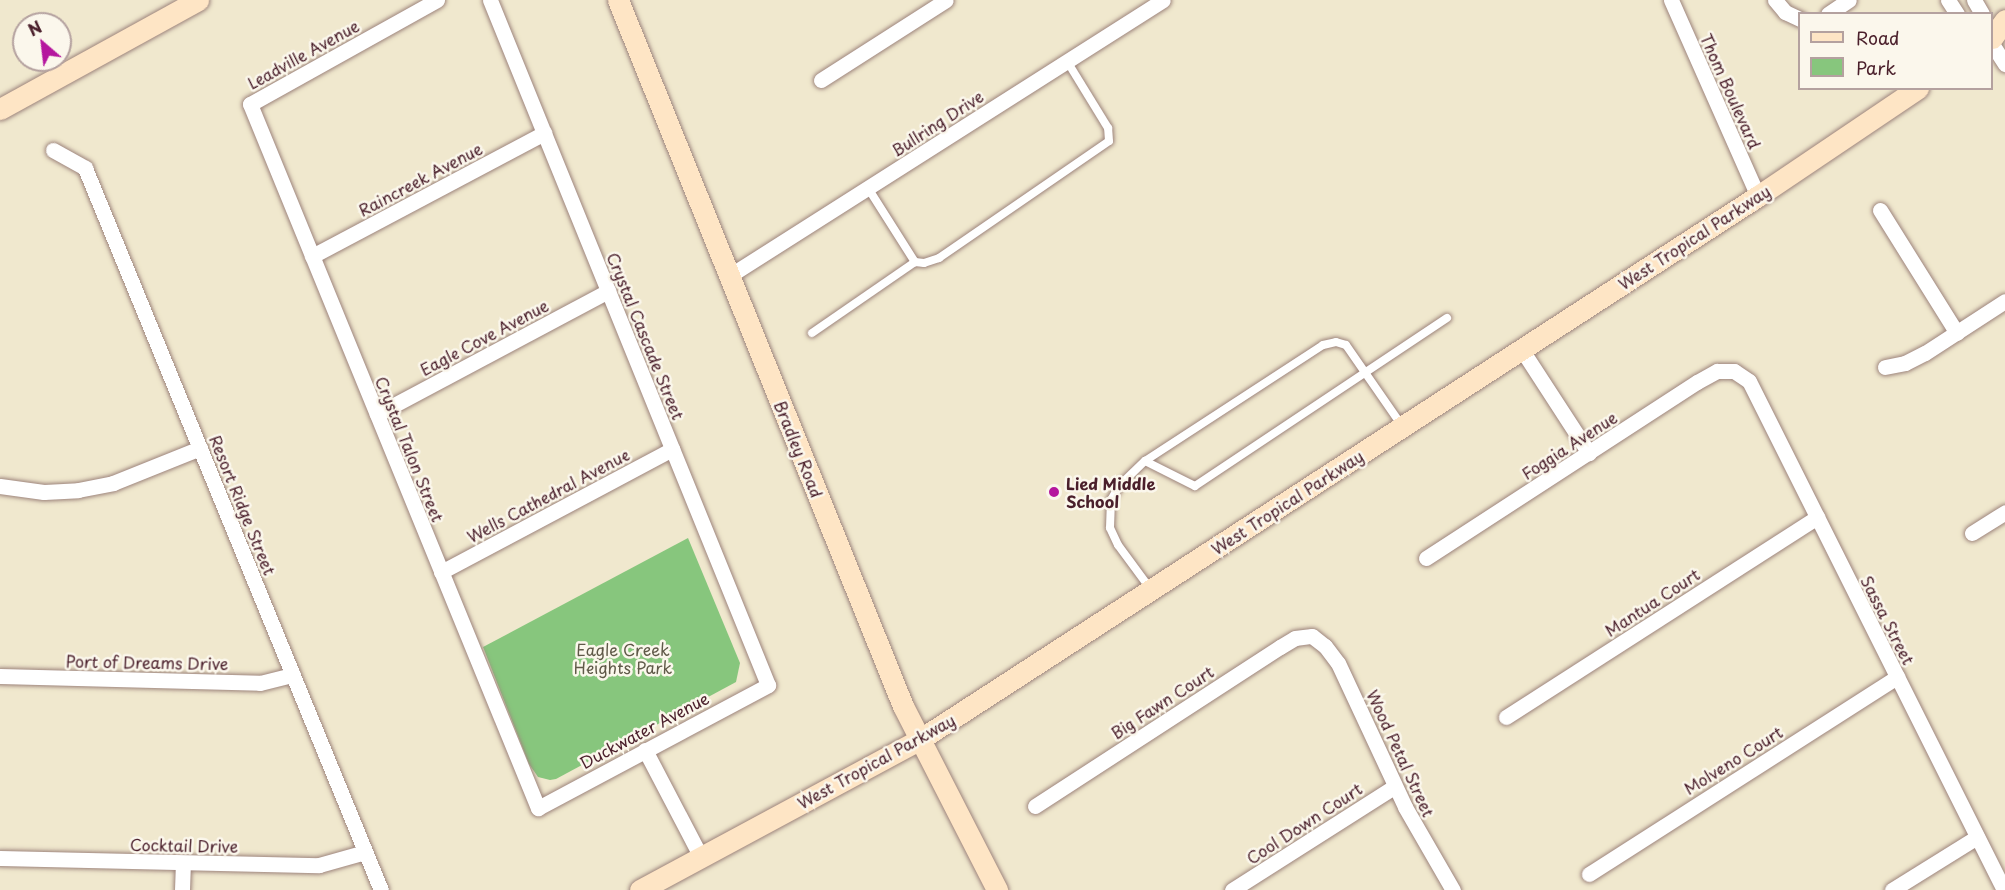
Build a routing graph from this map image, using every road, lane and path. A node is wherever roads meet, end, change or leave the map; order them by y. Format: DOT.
graph roads {
  1 [pos="198,0"];
  2 [pos="437,0"];
  3 [pos="490,0"];
  4 [pos="618,0"];
  5 [pos="946,0"];
  6 [pos="1163,0"];
  7 [pos="1671,0"];
  8 [pos="1775,0"];
  9 [pos="1849,0"];
  10 [pos="1831,12"];
  11 [pos="1798,18"];
  12 [pos="2005,20"];
  13 [pos="1993,39"];
  14 [pos="1993,43"];
  15 [pos="1067,61"];
  16 [pos="2005,64"];
  17 [pos="821,80"];
  18 [pos="1915,90"];
  19 [pos="250,104"];
  20 [pos="0,109"];
  21 [pos="544,133"];
  22 [pos="53,150"];
  23 [pos="868,188"];
  24 [pos="1758,196"];
  25 [pos="1880,210"];
  26 [pos="312,256"];
  27 [pos="915,262"];
  28 [pos="729,276"];
  29 [pos="608,291"];
  30 [pos="2005,301"];
  31 [pos="1447,318"];
  32 [pos="812,333"];
  33 [pos="1957,333"];
  34 [pos="1522,350"];
  35 [pos="1885,366"];
  36 [pos="1734,370"];
  37 [pos="1367,373"];
  38 [pos="377,414"];
  39 [pos="1403,427"];
  40 [pos="200,448"];
  41 [pos="672,449"];
  42 [pos="1589,453"];
  43 [pos="1145,461"];
  44 [pos="0,486"];
  45 [pos="2005,512"];
  46 [pos="1817,518"];
  47 [pos="1972,533"];
  48 [pos="1426,558"];
  49 [pos="441,572"];
  50 [pos="1151,590"];
  51 [pos="1312,636"];
  52 [pos="293,675"];
  53 [pos="0,676"];
  54 [pos="1897,677"];
  55 [pos="768,685"];
  56 [pos="1506,717"];
  57 [pos="919,740"];
  58 [pos="645,750"];
  59 [pos="1395,786"];
  60 [pos="1035,806"];
  61 [pos="537,808"];
  62 [pos="1977,837"];
  63 [pos="365,852"];
  64 [pos="702,857"];
  65 [pos="0,858"];
  66 [pos="183,863"];
  67 [pos="1589,874"];
  68 [pos="182,890"];
  69 [pos="381,890"];
  70 [pos="640,890"];
  71 [pos="997,890"];
  72 [pos="1233,890"];
  73 [pos="1453,890"];
  74 [pos="1892,890"];
  75 [pos="2004,890"];
  1 -- 20 [label="main road"];
  2 -- 19 [label="street, Leadville Avenue"];
  3 -- 21 [label="street, Crystal Cascade Street"];
  4 -- 28 [label="main road, Bradley Road"];
  5 -- 17 [label="street"];
  6 -- 15 [label="street, Bullring Drive"];
  7 -- 24 [label="street, Thom Boulevard"];
  8 -- 11 [label="street"];
  9 -- 10 [label="street"];
  12 -- 13 [label="main road"];
  14 -- 16 [label="street"];
  15 -- 23 [label="street, Bullring Drive"];
  15 -- 27 [label="lane"];
  18 -- 24 [label="main road, West Tropical Parkway"];
  19 -- 26 [label="street, Crystal Talon Street"];
  21 -- 26 [label="street, Raincreek Avenue"];
  21 -- 29 [label="street, Crystal Cascade Street"];
  22 -- 40 [label="street, Resort Ridge Street"];
  23 -- 27 [label="lane"];
  23 -- 28 [label="street, Bullring Drive"];
  24 -- 34 [label="main road, West Tropical Parkway"];
  25 -- 33 [label="street"];
  26 -- 38 [label="street, Crystal Talon Street"];
  27 -- 32 [label="lane"];
  28 -- 57 [label="main road, Bradley Road"];
  29 -- 38 [label="street, Eagle Cove Avenue"];
  29 -- 41 [label="street, Crystal Cascade Street"];
  30 -- 33 [label="street"];
  31 -- 37 [label="lane"];
  33 -- 35 [label="street"];
  34 -- 39 [label="main road, West Tropical Parkway"];
  34 -- 42 [label="street"];
  36 -- 42 [label="street, Foggia Avenue"];
  36 -- 46 [label="street, Sassa Street"];
  37 -- 39 [label="lane"];
  37 -- 43 [label="lane"];
  37 -- 43 [label="lane"];
  38 -- 49 [label="street, Crystal Talon Street"];
  39 -- 50 [label="main road, West Tropical Parkway"];
  40 -- 44 [label="street"];
  40 -- 52 [label="street, Resort Ridge Street"];
  41 -- 49 [label="street, Wells Cathedral Avenue"];
  41 -- 55 [label="street, Crystal Cascade Street"];
  42 -- 48 [label="street, Foggia Avenue"];
  43 -- 50 [label="lane"];
  45 -- 47 [label="street"];
  46 -- 54 [label="street, Sassa Street"];
  46 -- 56 [label="street, Mantua Court"];
  49 -- 61 [label="street, Crystal Talon Street"];
  50 -- 57 [label="main road, West Tropical Parkway"];
  51 -- 59 [label="street, Wood Petal Street"];
  51 -- 60 [label="street, Big Fawn Court"];
  52 -- 53 [label="street, Port of Dreams Drive"];
  52 -- 63 [label="street, Resort Ridge Street"];
  54 -- 62 [label="street, Sassa Street"];
  54 -- 67 [label="street, Molveno Court"];
  55 -- 58 [label="street, Duckwater Avenue"];
  57 -- 64 [label="main road, West Tropical Parkway"];
  57 -- 71 [label="main road, Bradley Road"];
  58 -- 61 [label="street, Duckwater Avenue"];
  58 -- 64 [label="street"];
  59 -- 72 [label="street, Cool Down Court"];
  59 -- 73 [label="street, Wood Petal Street"];
  62 -- 74 [label="street"];
  62 -- 75 [label="street, Sassa Street"];
  63 -- 66 [label="street, Cocktail Drive"];
  63 -- 69 [label="street, Resort Ridge Street"];
  64 -- 70 [label="main road, West Tropical Parkway"];
  65 -- 66 [label="street, Cocktail Drive"];
  66 -- 68 [label="street"];
}
